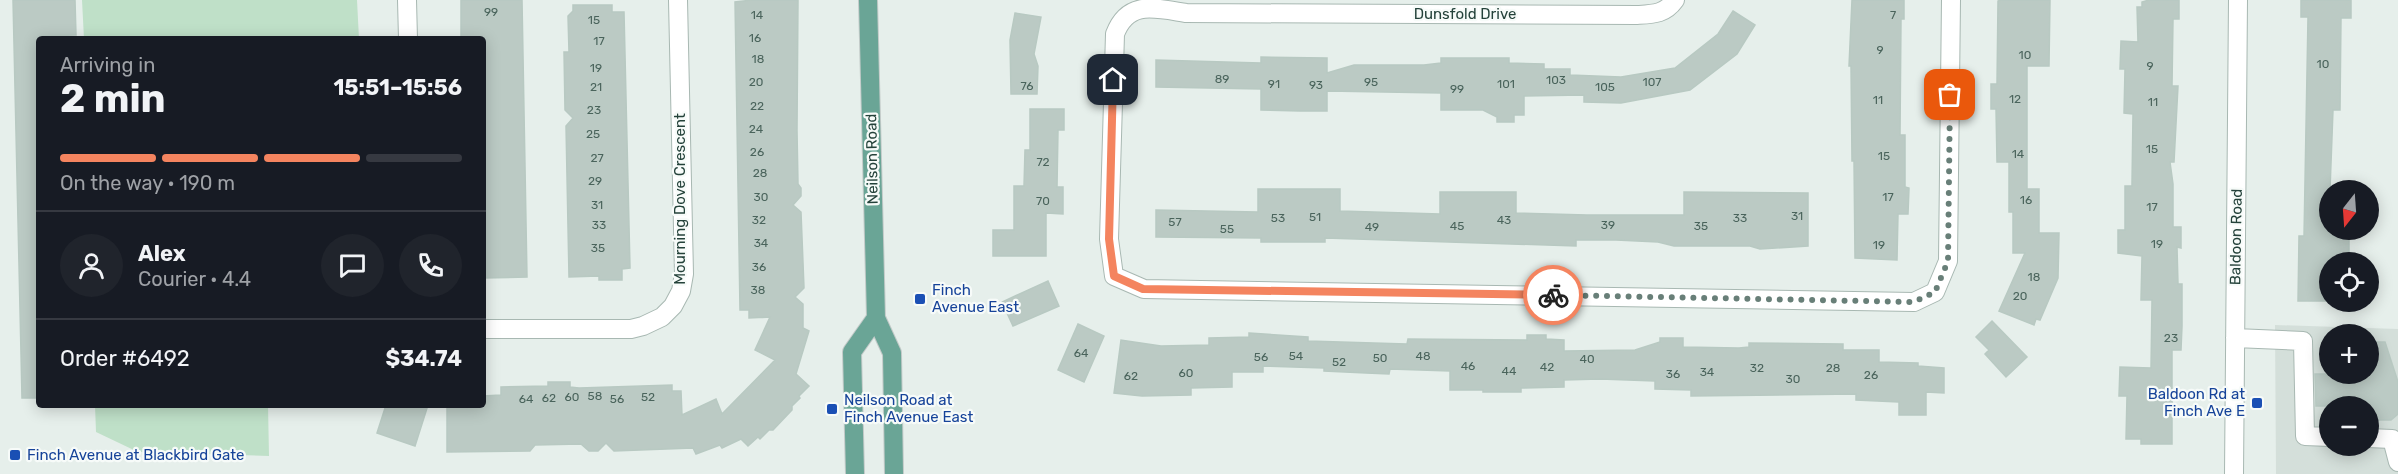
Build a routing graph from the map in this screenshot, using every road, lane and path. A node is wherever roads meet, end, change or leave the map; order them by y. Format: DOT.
graph roads {
  1 [pos="407,0"];
  2 [pos="678,0"];
  3 [pos="868,0"];
  4 [pos="1675,0"];
  5 [pos="1951,0"];
  6 [pos="2238,0"];
  7 [pos="408,36"];
  8 [pos="876,318"];
  9 [pos="486,329"];
  10 [pos="2235,338"];
  11 [pos="2319,437"];
  12 [pos="2379,438"];
  13 [pos="2398,462"];
  14 [pos="855,474"];
  15 [pos="894,474"];
  16 [pos="2234,474"];
  1 -- 7 [label="street"];
  2 -- 9 [label="street, Mourning Dove Crescent"];
  3 -- 8 [label="main road, Neilson Road"];
  4 -- 5 [label="street, Dunsfold Drive"];
  6 -- 10 [label="street, Baldoon Road"];
  8 -- 14 [label="main road"];
  8 -- 15 [label="main road, Neilson Road"];
  10 -- 11 [label="street"];
  10 -- 16 [label="street, Baldoon Road"];
  12 -- 13 [label="street"];
}
